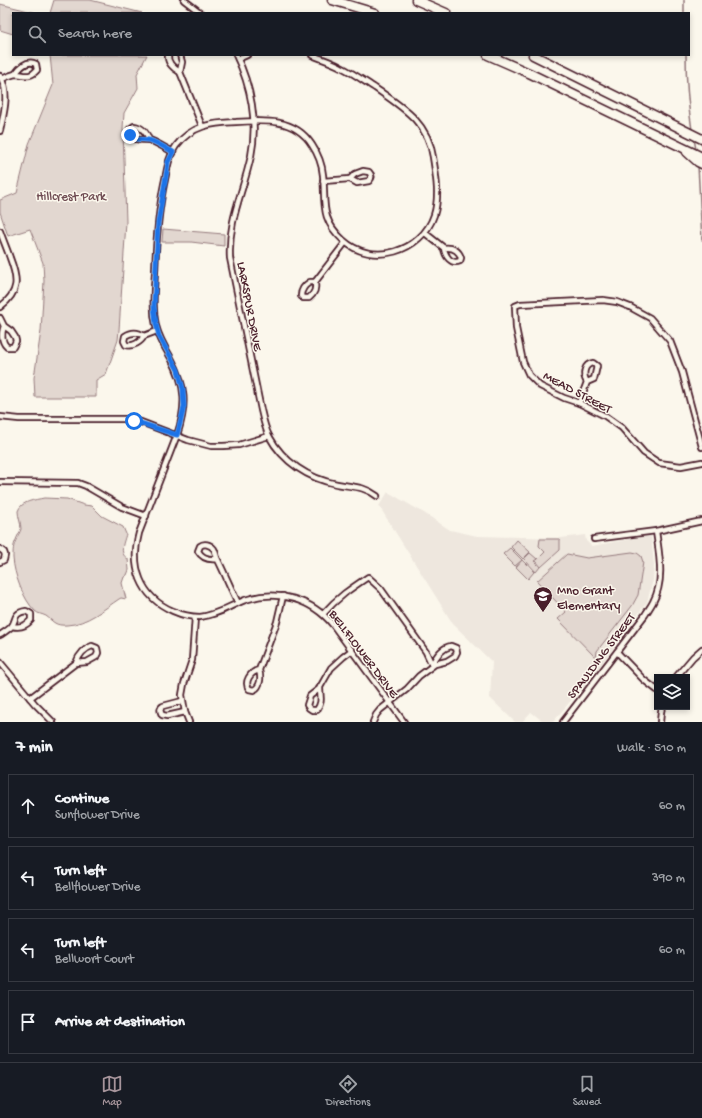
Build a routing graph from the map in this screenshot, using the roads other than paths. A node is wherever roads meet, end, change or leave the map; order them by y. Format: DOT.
graph roads {
  1 [pos="184,0"];
  2 [pos="332,0"];
  3 [pos="416,0"];
  4 [pos="200,12"];
  5 [pos="371,12"];
  6 [pos="444,12"];
  7 [pos="168,56"];
  8 [pos="180,56"];
  9 [pos="315,56"];
  10 [pos="490,56"];
  11 [pos="535,56"];
  12 [pos="237,57"];
  13 [pos="180,72"];
  14 [pos="15,74"];
  15 [pos="1,77"];
  16 [pos="254,121"];
  17 [pos="202,126"];
  18 [pos="0,131"];
  19 [pos="702,139"];
  20 [pos="149,140"];
  21 [pos="681,146"];
  22 [pos="173,152"];
  23 [pos="702,156"];
  24 [pos="702,164"];
  25 [pos="350,180"];
  26 [pos="323,181"];
  27 [pos="0,231"];
  28 [pos="425,233"];
  29 [pos="345,242"];
  30 [pos="444,248"];
  31 [pos="316,282"];
  32 [pos="0,307"];
  33 [pos="0,318"];
  34 [pos="4,326"];
  35 [pos="157,331"];
  36 [pos="144,336"];
  37 [pos="587,382"];
  38 [pos="579,403"];
  39 [pos="0,417"];
  40 [pos="177,435"];
  41 [pos="269,436"];
  42 [pos="702,446"];
  43 [pos="702,462"];
  44 [pos="0,482"];
  45 [pos="377,496"];
  46 [pos="146,516"];
  47 [pos="702,521"];
  48 [pos="656,531"];
  49 [pos="594,539"];
  50 [pos="0,549"];
  51 [pos="217,559"];
  52 [pos="0,562"];
  53 [pos="283,596"];
  54 [pos="238,603"];
  55 [pos="323,614"];
  56 [pos="195,617"];
  57 [pos="12,626"];
  58 [pos="0,635"];
  59 [pos="702,649"];
  60 [pos="352,650"];
  61 [pos="617,652"];
  62 [pos="0,662"];
  63 [pos="76,663"];
  64 [pos="432,665"];
  65 [pos="259,670"];
  66 [pos="679,674"];
  67 [pos="320,687"];
  68 [pos="654,688"];
  69 [pos="30,698"];
  70 [pos="182,701"];
  71 [pos="389,702"];
  72 [pos="661,710"];
  73 [pos="185,712"];
  74 [pos="53,722"];
  75 [pos="189,722"];
  76 [pos="373,722"];
  77 [pos="404,722"];
  78 [pos="563,722"];
  79 [pos="660,722"];
  1 -- 4 [label="street"];
  2 -- 5 [label="highway"];
  3 -- 6 [label="highway"];
  7 -- 13 [label="street"];
  8 -- 13 [label="street"];
  9 -- 28 [label="street"];
  10 -- 21 [label="highway"];
  11 -- 19 [label="highway"];
  12 -- 16 [label="street, LARKSPUR DRIVE"];
  13 -- 17 [label="street"];
  14 -- 15 [label="street"];
  15 -- 18 [label="street"];
  16 -- 17 [label="street, BELLFLOWER DRIVE"];
  16 -- 26 [label="street, BELLFLOWER DRIVE"];
  16 -- 41 [label="street, LARKSPUR DRIVE"];
  17 -- 22 [label="street, BELLFLOWER DRIVE"];
  20 -- 22 [label="street"];
  21 -- 23 [label="highway"];
  21 -- 24 [label="highway"];
  22 -- 35 [label="street, BELLFLOWER DRIVE"];
  25 -- 26 [label="street"];
  26 -- 29 [label="street, BELLFLOWER DRIVE"];
  27 -- 32 [label="street"];
  28 -- 29 [label="street"];
  28 -- 30 [label="street"];
  29 -- 31 [label="street"];
  33 -- 34 [label="street"];
  35 -- 36 [label="street"];
  35 -- 40 [label="street, BELLFLOWER DRIVE"];
  37 -- 38 [label="street"];
  38 -- 42 [label="street, MEAD STREET"];
  38 -- 43 [label="street, MEAD STREET"];
  39 -- 40 [label="street"];
  40 -- 41 [label="street"];
  40 -- 46 [label="street, BELLFLOWER DRIVE"];
  41 -- 45 [label="street, LARKSPUR DRIVE"];
  44 -- 46 [label="street"];
  46 -- 56 [label="street, BELLFLOWER DRIVE"];
  47 -- 48 [label="street"];
  48 -- 49 [label="street"];
  48 -- 61 [label="street, SPAULDING STREET"];
  50 -- 52 [label="street"];
  51 -- 54 [label="street"];
  53 -- 54 [label="street, BELLFLOWER DRIVE"];
  53 -- 55 [label="street, BELLFLOWER DRIVE"];
  53 -- 65 [label="street"];
  54 -- 56 [label="street, BELLFLOWER DRIVE"];
  55 -- 60 [label="street, BELLFLOWER DRIVE"];
  55 -- 64 [label="street"];
  56 -- 70 [label="street"];
  57 -- 58 [label="street"];
  59 -- 66 [label="street"];
  60 -- 67 [label="street"];
  60 -- 71 [label="street, BELLFLOWER DRIVE"];
  61 -- 68 [label="street"];
  61 -- 78 [label="street, SPAULDING STREET"];
  62 -- 69 [label="street"];
  63 -- 63 [label="street"];
  63 -- 69 [label="street"];
  64 -- 64 [label="street"];
  64 -- 71 [label="street"];
  67 -- 67 [label="street"];
  69 -- 74 [label="street"];
  70 -- 73 [label="street"];
  70 -- 73 [label="street"];
  71 -- 76 [label="street"];
  71 -- 77 [label="street, BELLFLOWER DRIVE"];
  72 -- 79 [label="street"];
  73 -- 75 [label="street"];
}
